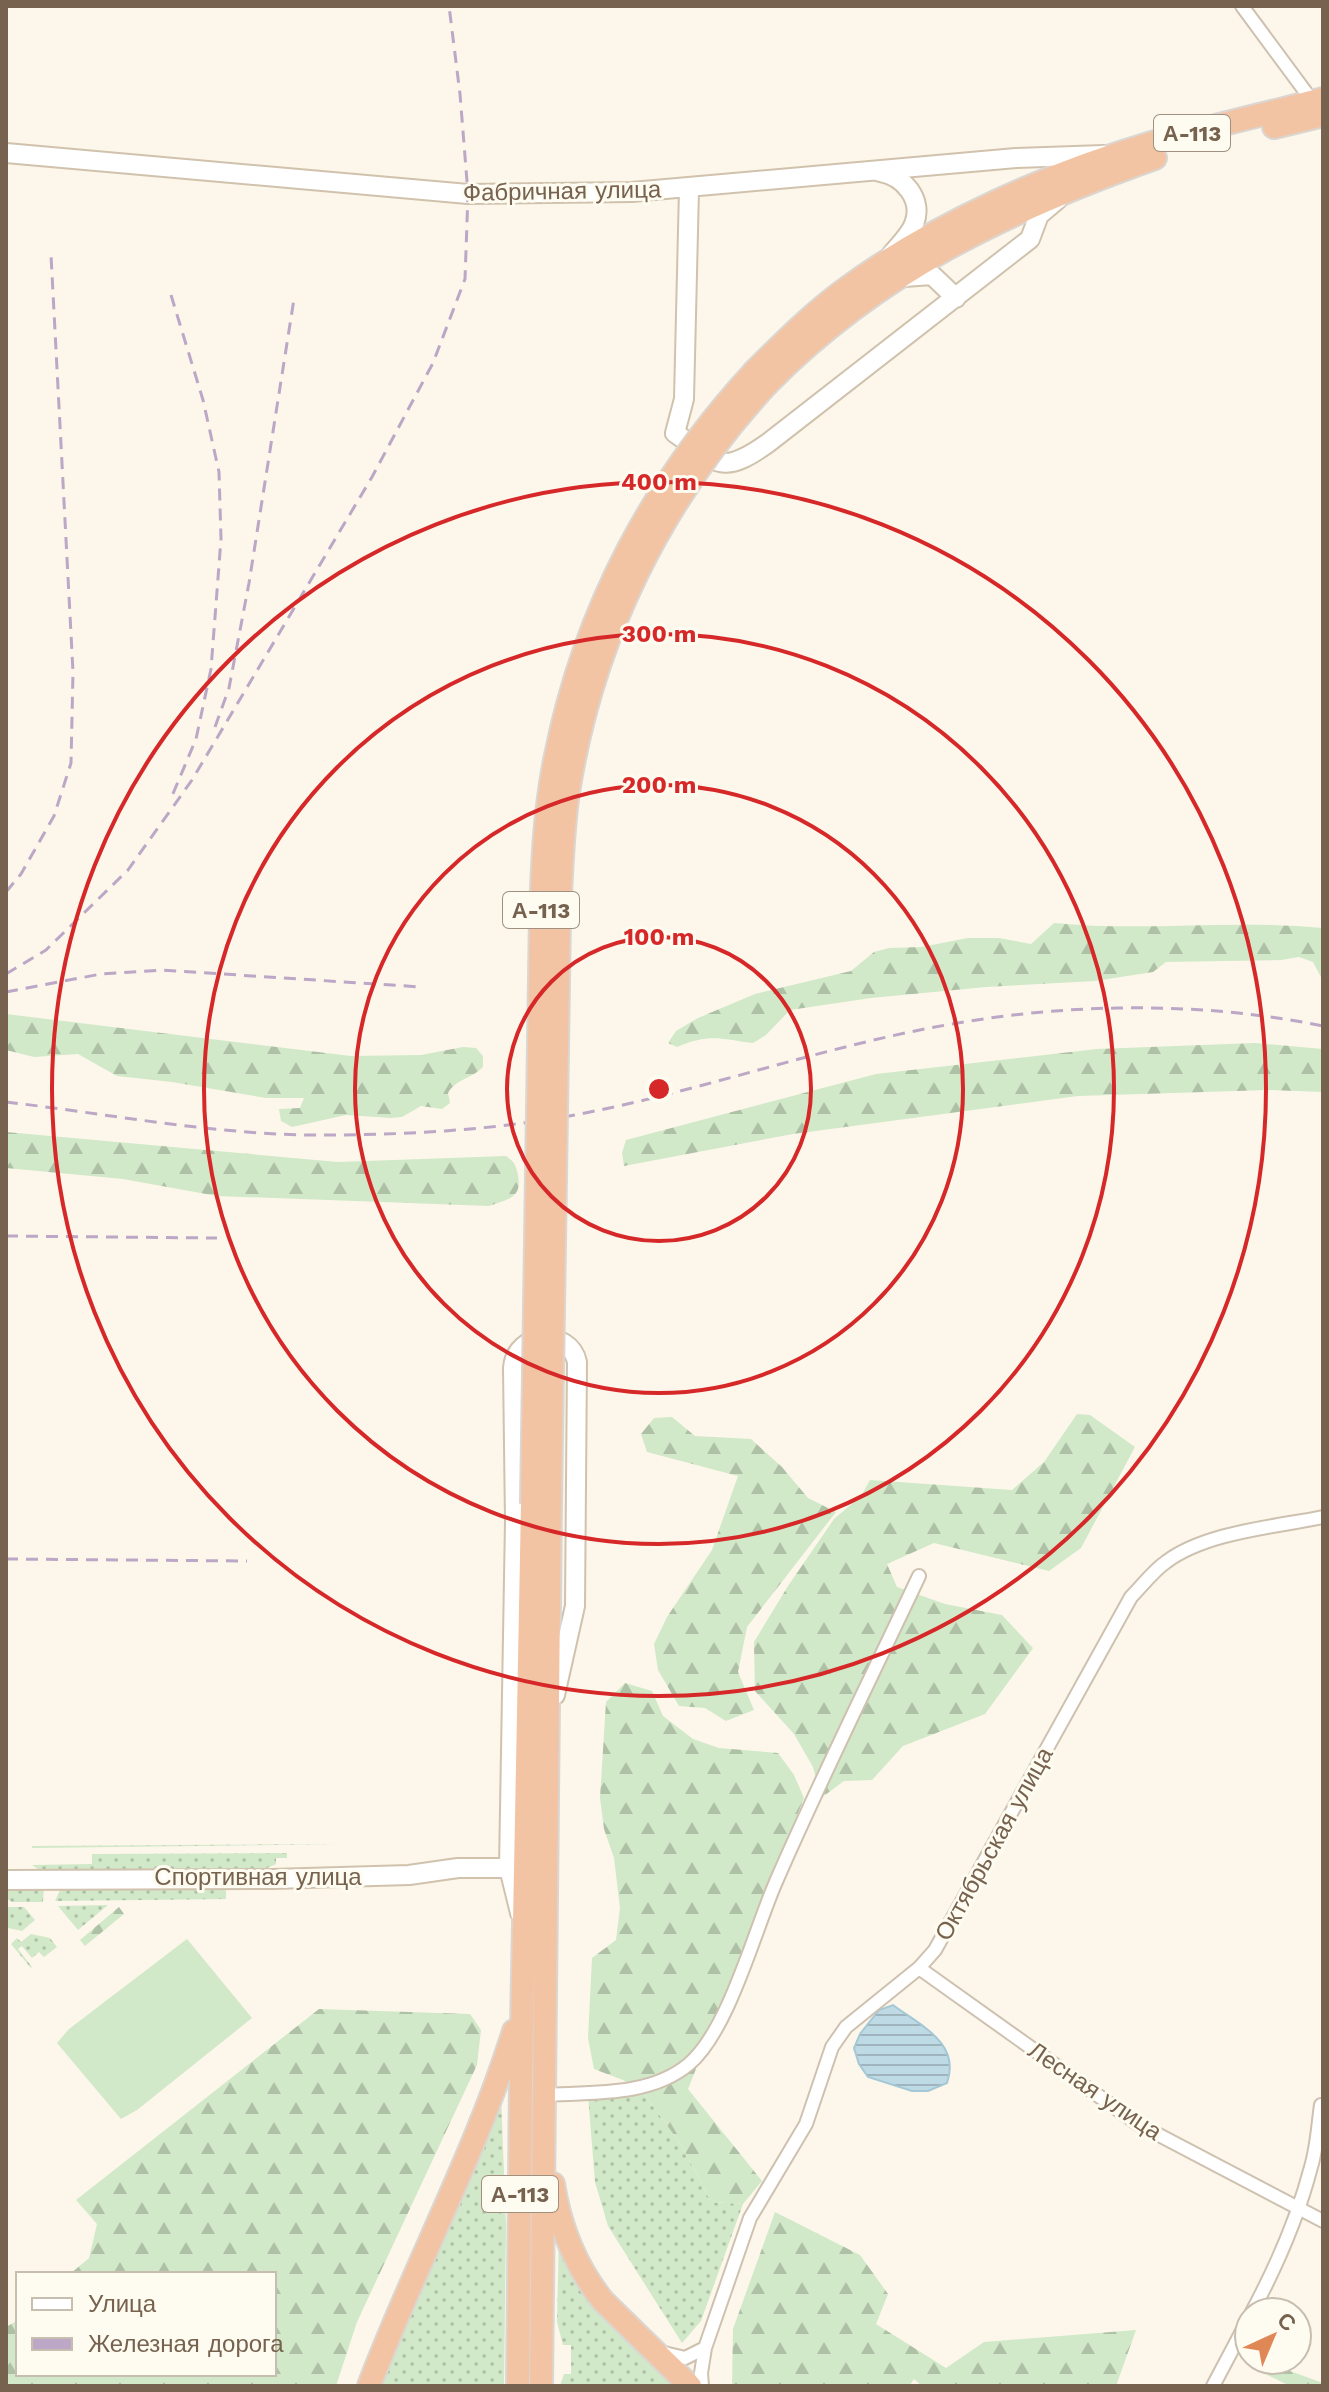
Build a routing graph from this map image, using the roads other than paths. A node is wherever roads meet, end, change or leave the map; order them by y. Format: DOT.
graph roads {
  1 [pos="1242,6"];
  2 [pos="1320,105"];
  3 [pos="6,153"];
  4 [pos="1118,154"];
  5 [pos="869,171"];
  6 [pos="689,189"];
  7 [pos="1067,192"];
  8 [pos="883,275"];
  9 [pos="956,298"];
  10 [pos="541,1504"];
  11 [pos="1323,1517"];
  12 [pos="919,1576"];
  13 [pos="530,1624"];
  14 [pos="512,1697"];
  15 [pos="546,1771"];
  16 [pos="509,1868"];
  17 [pos="6,1880"];
  18 [pos="524,1935"];
  19 [pos="919,1968"];
  20 [pos="522,2003"];
  21 [pos="543,2105"];
  22 [pos="1321,2105"];
  23 [pos="1298,2208"];
  24 [pos="1323,2221"];
  25 [pos="1261,2296"];
  26 [pos="646,2344"];
  27 [pos="705,2348"];
  28 [pos="1233,2348"];
  29 [pos="369,2386"];
  30 [pos="518,2386"];
  31 [pos="541,2386"];
  32 [pos="690,2386"];
  33 [pos="702,2386"];
  34 [pos="1213,2386"];
  1 -- 2 [label="street"];
  2 -- 4 [label="highway, А-113"];
  2 -- 7 [label="highway, А-113"];
  3 -- 6 [label="street, Фабричная улица"];
  4 -- 5 [label="street, Фабричная улица"];
  4 -- 8 [label="highway, А-113"];
  5 -- 6 [label="street, Фабричная улица"];
  5 -- 8 [label="street"];
  6 -- 9 [label="street"];
  7 -- 8 [label="highway, А-113"];
  7 -- 9 [label="street"];
  8 -- 9 [label="street"];
  8 -- 10 [label="highway, А-113, bridge"];
  10 -- 13 [label="highway, А-113"];
  10 -- 15 [label="highway, А-113"];
  11 -- 19 [label="street, Октябрьская улица"];
  12 -- 21 [label="street"];
  13 -- 14 [label="street"];
  13 -- 18 [label="highway, А-113"];
  14 -- 15 [label="street"];
  14 -- 16 [label="street"];
  15 -- 21 [label="highway, А-113"];
  16 -- 17 [label="street, Спортивная улица"];
  16 -- 18 [label="street"];
  18 -- 20 [label="highway, А-113"];
  19 -- 23 [label="street, Лесная улица"];
  19 -- 27 [label="street, Октябрьская улица"];
  20 -- 29 [label="highway"];
  20 -- 30 [label="highway, А-113"];
  21 -- 26 [label="highway"];
  21 -- 31 [label="highway, А-113"];
  22 -- 23 [label="street"];
  23 -- 24 [label="street, Лесная улица"];
  23 -- 25 [label="street"];
  26 -- 27 [label="street"];
  26 -- 32 [label="highway"];
  27 -- 33 [label="street, Октябрьская улица"];
  28 -- 34 [label="street"];
}
